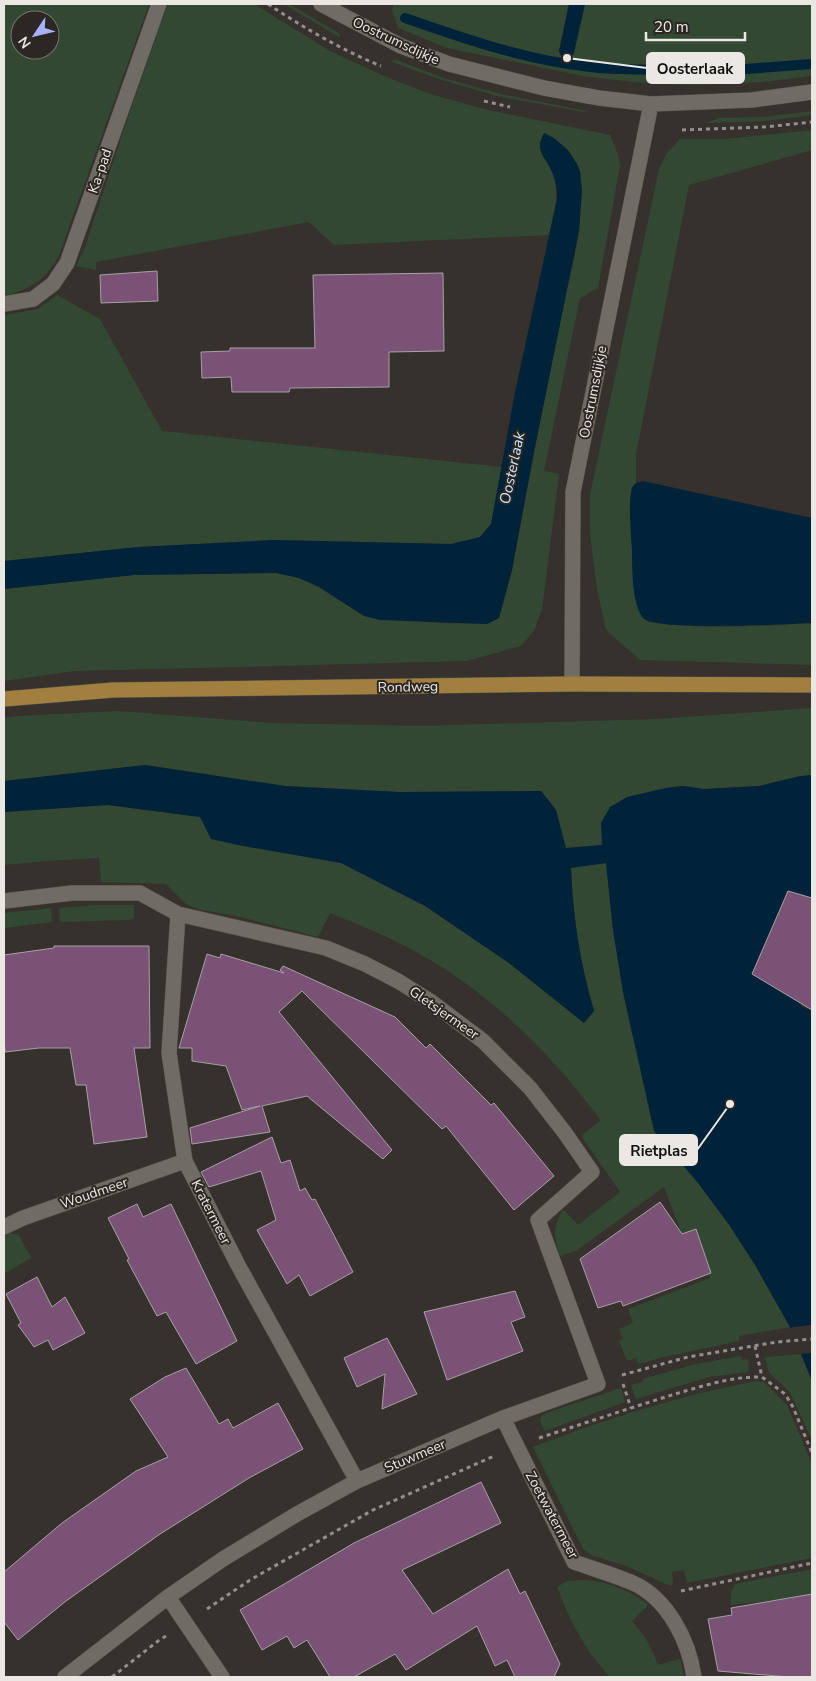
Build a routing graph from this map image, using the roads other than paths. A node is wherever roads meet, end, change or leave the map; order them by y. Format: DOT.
graph roads {
  1 [pos="159,4"];
  2 [pos="321,4"];
  3 [pos="812,92"];
  4 [pos="651,104"];
  5 [pos="4,304"];
  6 [pos="572,684"];
  7 [pos="812,685"];
  8 [pos="4,699"];
  9 [pos="4,901"];
  10 [pos="178,914"];
  11 [pos="185,1162"];
  12 [pos="4,1227"];
  13 [pos="598,1384"];
  14 [pos="502,1418"];
  15 [pos="358,1481"];
  16 [pos="168,1597"];
  17 [pos="65,1677"];
  18 [pos="222,1677"];
  19 [pos="694,1677"];
  1 -- 5 [label="street, Ka-pad"];
  2 -- 4 [label="street, Oostrumsdijkje"];
  3 -- 4 [label="street, Oostrumsdijkje"];
  4 -- 6 [label="street, Oostrumsdijkje"];
  6 -- 7 [label="main road, Rondweg"];
  6 -- 8 [label="main road, Rondweg"];
  9 -- 10 [label="street, Gletsjermeer"];
  10 -- 11 [label="street, Kratermeer"];
  10 -- 13 [label="street, Gletsjermeer"];
  11 -- 12 [label="street, Woudmeer"];
  11 -- 15 [label="street, Kratermeer"];
  13 -- 14 [label="street, Stuwmeer"];
  14 -- 15 [label="street, Stuwmeer"];
  14 -- 19 [label="street, Zoetwatermeer"];
  15 -- 16 [label="street, Stuwmeer"];
  16 -- 17 [label="street, Stuwmeer"];
  16 -- 18 [label="street"];
}
